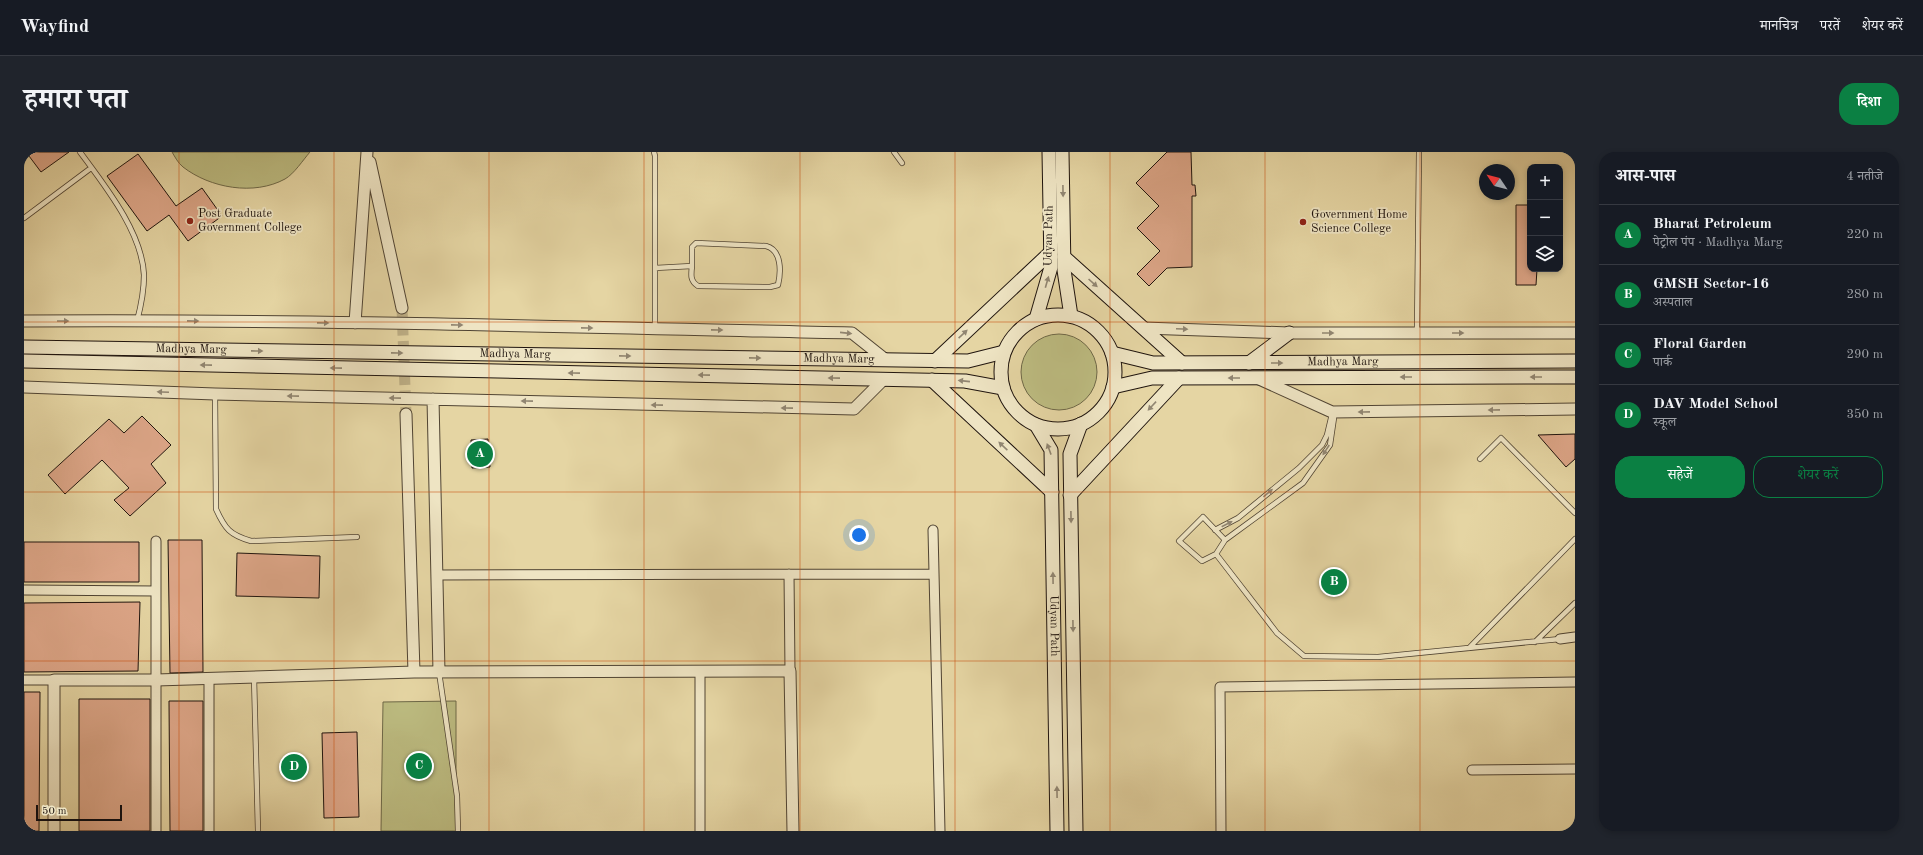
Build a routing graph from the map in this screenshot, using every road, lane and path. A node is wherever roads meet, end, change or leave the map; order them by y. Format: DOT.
graph roads {
  1 [pos="80,152"];
  2 [pos="368,152"];
  3 [pos="654,152"];
  4 [pos="894,152"];
  5 [pos="1049,152"];
  6 [pos="1062,152"];
  7 [pos="1419,152"];
  8 [pos="902,163"];
  9 [pos="91,168"];
  10 [pos="24,218"];
  11 [pos="1050,252"];
  12 [pos="1064,257"];
  13 [pos="692,266"];
  14 [pos="655,268"];
  15 [pos="402,308"];
  16 [pos="1071,316"];
  17 [pos="1036,319"];
  18 [pos="24,321"];
  19 [pos="137,321"];
  20 [pos="355,323"];
  21 [pos="1144,328"];
  22 [pos="655,329"];
  23 [pos="1289,333"];
  24 [pos="1417,333"];
  25 [pos="1575,334"];
  26 [pos="24,347"];
  27 [pos="1004,352"];
  28 [pos="1112,353"];
  29 [pos="886,360"];
  30 [pos="24,361"];
  31 [pos="935,361"];
  32 [pos="1575,361"];
  33 [pos="1182,363"];
  34 [pos="1249,363"];
  35 [pos="1575,377"];
  36 [pos="1179,378"];
  37 [pos="1255,378"];
  38 [pos="884,379"];
  39 [pos="932,380"];
  40 [pos="24,387"];
  41 [pos="1003,388"];
  42 [pos="1113,388"];
  43 [pos="216,394"];
  44 [pos="433,399"];
  45 [pos="1575,409"];
  46 [pos="1332,412"];
  47 [pos="406,414"];
  48 [pos="1081,424"];
  49 [pos="1036,425"];
  50 [pos="1480,459"];
  51 [pos="1052,492"];
  52 [pos="1070,495"];
  53 [pos="1575,513"];
  54 [pos="933,530"];
  55 [pos="1215,530"];
  56 [pos="357,537"];
  57 [pos="1575,539"];
  58 [pos="1225,540"];
  59 [pos="156,541"];
  60 [pos="1216,554"];
  61 [pos="789,574"];
  62 [pos="934,574"];
  63 [pos="437,575"];
  64 [pos="24,590"];
  65 [pos="156,591"];
  66 [pos="1575,603"];
  67 [pos="1575,637"];
  68 [pos="1560,639"];
  69 [pos="1535,642"];
  70 [pos="1469,648"];
  71 [pos="700,671"];
  72 [pos="790,671"];
  73 [pos="414,672"];
  74 [pos="439,672"];
  75 [pos="254,677"];
  76 [pos="210,678"];
  77 [pos="24,680"];
  78 [pos="54,680"];
  79 [pos="156,680"];
  80 [pos="1575,682"];
  81 [pos="1575,769"];
  82 [pos="1472,770"];
  83 [pos="54,831"];
  84 [pos="156,831"];
  85 [pos="209,831"];
  86 [pos="258,831"];
  87 [pos="458,831"];
  88 [pos="700,831"];
  89 [pos="793,831"];
  90 [pos="940,831"];
  91 [pos="1058,831"];
  92 [pos="1076,831"];
  93 [pos="1221,831"];
  1 -- 9 [label="lane"];
  2 -- 15 [label="street"];
  2 -- 20 [label="street"];
  3 -- 14 [label="lane"];
  4 -- 8 [label="lane"];
  5 -- 11 [label="main road, Udyan Path"];
  6 -- 12 [label="main road, Udyan Path, one-way"];
  7 -- 24 [label="lane"];
  9 -- 10 [label="lane"];
  9 -- 19 [label="lane"];
  17 -- 11 [label="main road, Udyan Path, one-way"];
  31 -- 11 [label="main road, one-way"];
  12 -- 16 [label="main road, Udyan Path"];
  12 -- 21 [label="main road, one-way"];
  13 -- 13 [label="lane"];
  13 -- 14 [label="lane"];
  14 -- 22 [label="lane"];
  16 -- 17 [label="main road"];
  16 -- 28 [label="main road"];
  17 -- 27 [label="main road"];
  18 -- 19 [label="street, one-way"];
  19 -- 20 [label="street, one-way"];
  20 -- 22 [label="street, one-way"];
  21 -- 23 [label="street, one-way"];
  21 -- 33 [label="main road"];
  22 -- 29 [label="street, one-way"];
  23 -- 24 [label="street, one-way"];
  23 -- 34 [label="main road"];
  24 -- 25 [label="street, one-way"];
  26 -- 29 [label="main road, Madhya Marg, one-way"];
  27 -- 31 [label="main road, Madhya Marg"];
  27 -- 41 [label="main road"];
  28 -- 33 [label="main road, Madhya Marg"];
  28 -- 42 [label="main road"];
  29 -- 31 [label="main road, Madhya Marg"];
  38 -- 30 [label="main road, Madhya Marg, one-way"];
  34 -- 32 [label="main road, Madhya Marg, one-way"];
  33 -- 34 [label="main road, Madhya Marg"];
  35 -- 37 [label="main road, Madhya Marg, one-way"];
  37 -- 36 [label="main road, Madhya Marg, one-way"];
  36 -- 42 [label="main road, Madhya Marg"];
  36 -- 52 [label="main road, one-way"];
  37 -- 46 [label="street"];
  38 -- 39 [label="main road, Madhya Marg"];
  38 -- 44 [label="street, one-way"];
  41 -- 39 [label="main road, Madhya Marg, one-way"];
  51 -- 39 [label="main road, one-way"];
  43 -- 40 [label="street, one-way"];
  41 -- 49 [label="main road"];
  42 -- 48 [label="main road"];
  44 -- 43 [label="street, one-way"];
  43 -- 56 [label="lane"];
  44 -- 63 [label="street"];
  45 -- 46 [label="street, one-way"];
  55 -- 46 [label="lane, one-way"];
  46 -- 58 [label="lane, one-way"];
  47 -- 73 [label="street"];
  48 -- 49 [label="main road"];
  48 -- 52 [label="main road, Udyan Path"];
  51 -- 49 [label="main road, Udyan Path, one-way"];
  50 -- 53 [label="lane"];
  91 -- 51 [label="main road, Udyan Path, one-way"];
  52 -- 92 [label="main road, Udyan Path, one-way"];
  54 -- 62 [label="street"];
  55 -- 58 [label="lane"];
  55 -- 60 [label="lane"];
  57 -- 70 [label="lane"];
  58 -- 60 [label="lane"];
  59 -- 65 [label="street"];
  60 -- 70 [label="lane"];
  61 -- 62 [label="street"];
  61 -- 63 [label="street"];
  61 -- 72 [label="street"];
  62 -- 90 [label="street"];
  63 -- 74 [label="street"];
  64 -- 65 [label="street"];
  65 -- 79 [label="street"];
  66 -- 69 [label="lane"];
  67 -- 68 [label="street"];
  68 -- 69 [label="lane"];
  69 -- 70 [label="lane"];
  71 -- 72 [label="street"];
  71 -- 74 [label="street"];
  71 -- 88 [label="street"];
  72 -- 89 [label="street"];
  73 -- 74 [label="street"];
  73 -- 75 [label="street"];
  74 -- 87 [label="lane"];
  75 -- 76 [label="street"];
  75 -- 86 [label="lane"];
  76 -- 79 [label="street"];
  76 -- 85 [label="street"];
  77 -- 78 [label="street"];
  78 -- 79 [label="street"];
  78 -- 83 [label="street"];
  79 -- 84 [label="street"];
  80 -- 93 [label="street"];
  81 -- 82 [label="street"];
}
